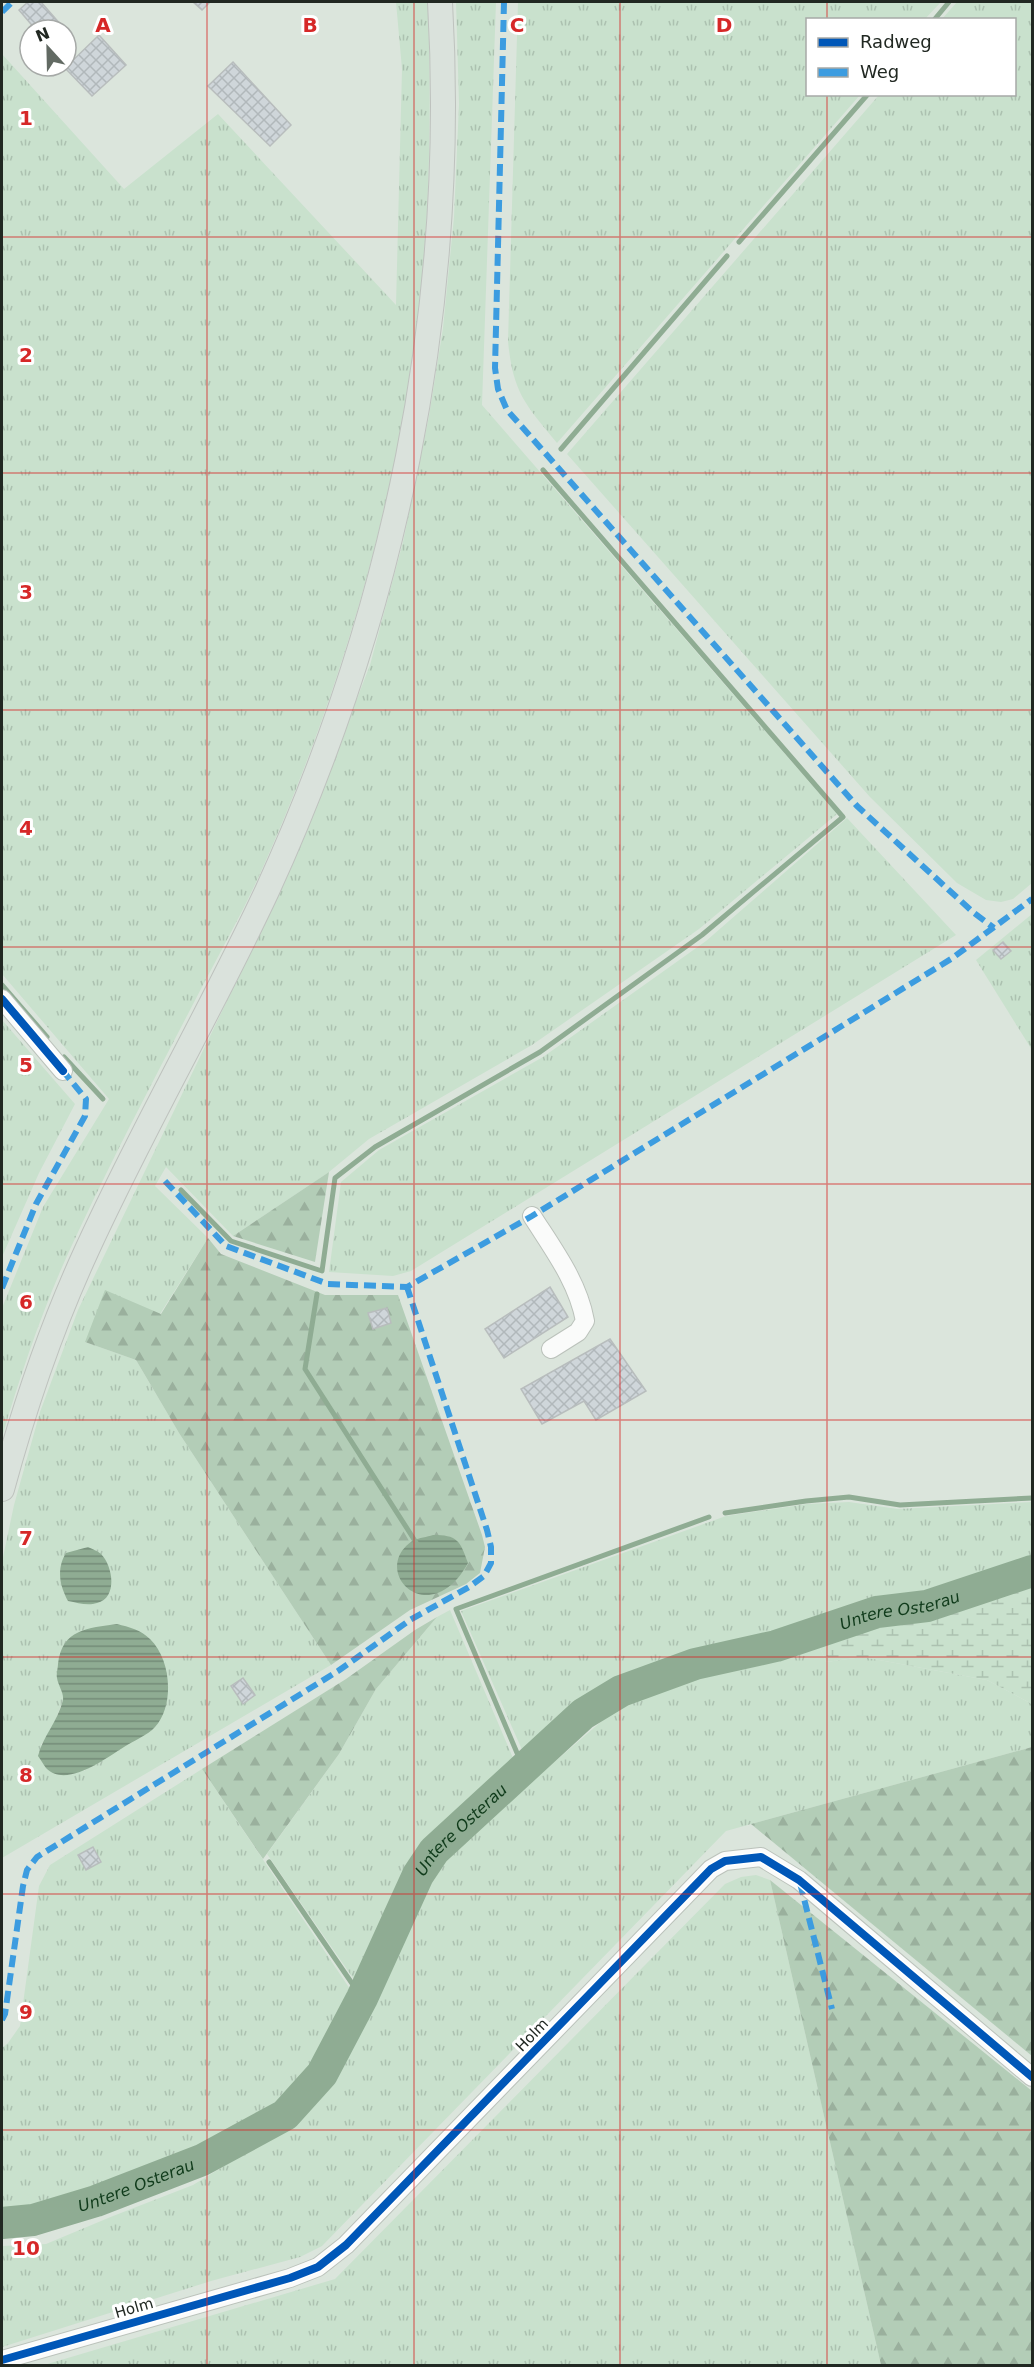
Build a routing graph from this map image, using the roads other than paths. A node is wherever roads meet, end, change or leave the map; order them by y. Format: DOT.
graph roads {
  1 [pos="440,2"];
  2 [pos="2,999"];
  3 [pos="63,1071"];
  4 [pos="532,1216"];
  5 [pos="551,1349"];
  6 [pos="2,1489"];
  7 [pos="1032,2077"];
  8 [pos="2,2360"];
  1 -- 6 [label="main road"];
  2 -- 3 [label="street"];
  4 -- 5 [label="street"];
  7 -- 8 [label="street, Holm"];
}
